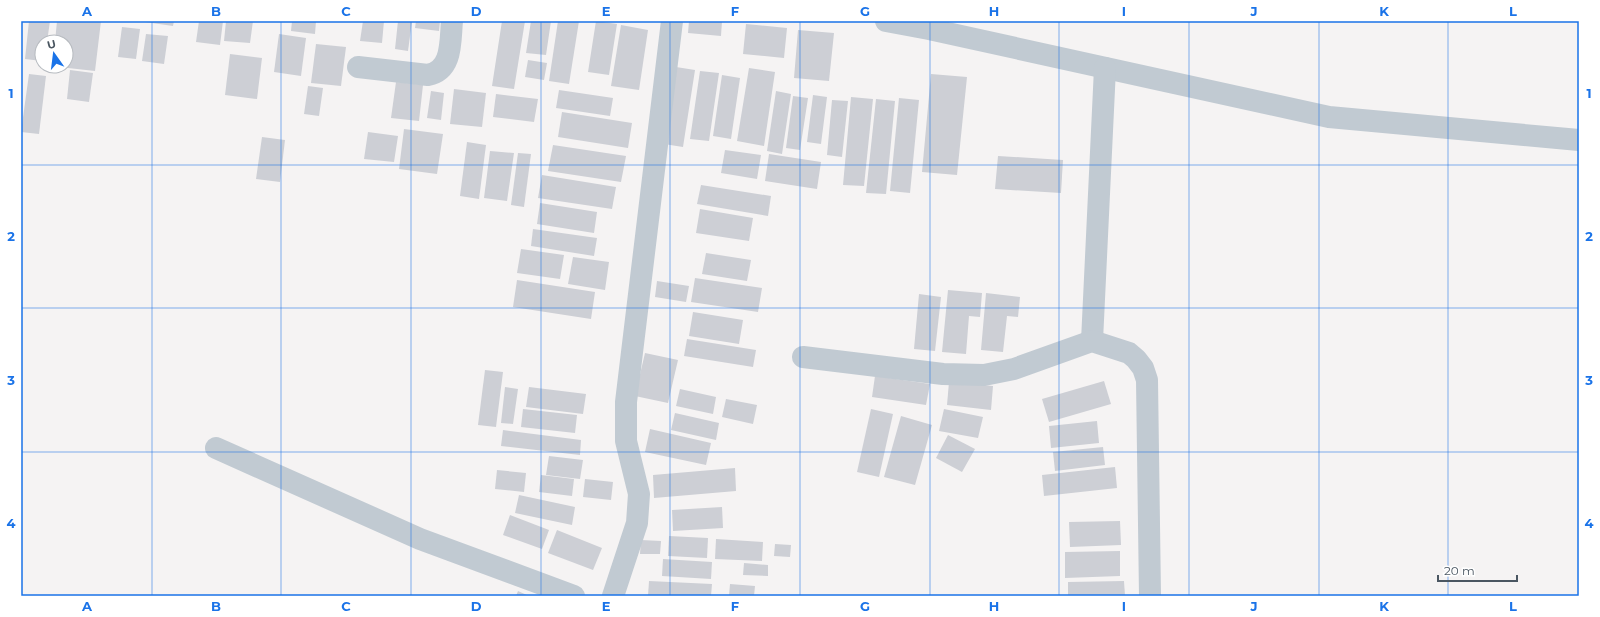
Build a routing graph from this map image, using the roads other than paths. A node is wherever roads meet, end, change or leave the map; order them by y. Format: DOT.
graph roads {
  1 [pos="452,21"];
  2 [pos="672,21"];
  3 [pos="886,21"];
  4 [pos="358,67"];
  5 [pos="1105,68"];
  6 [pos="1579,140"];
  7 [pos="1092,341"];
  8 [pos="803,357"];
  9 [pos="216,448"];
  10 [pos="574,596"];
  11 [pos="613,596"];
  12 [pos="1150,596"];
  1 -- 4 [label="street"];
  2 -- 11 [label="street"];
  3 -- 5 [label="street"];
  5 -- 6 [label="street"];
  5 -- 7 [label="street"];
  7 -- 8 [label="street"];
  7 -- 12 [label="street"];
  9 -- 10 [label="street"];
}
